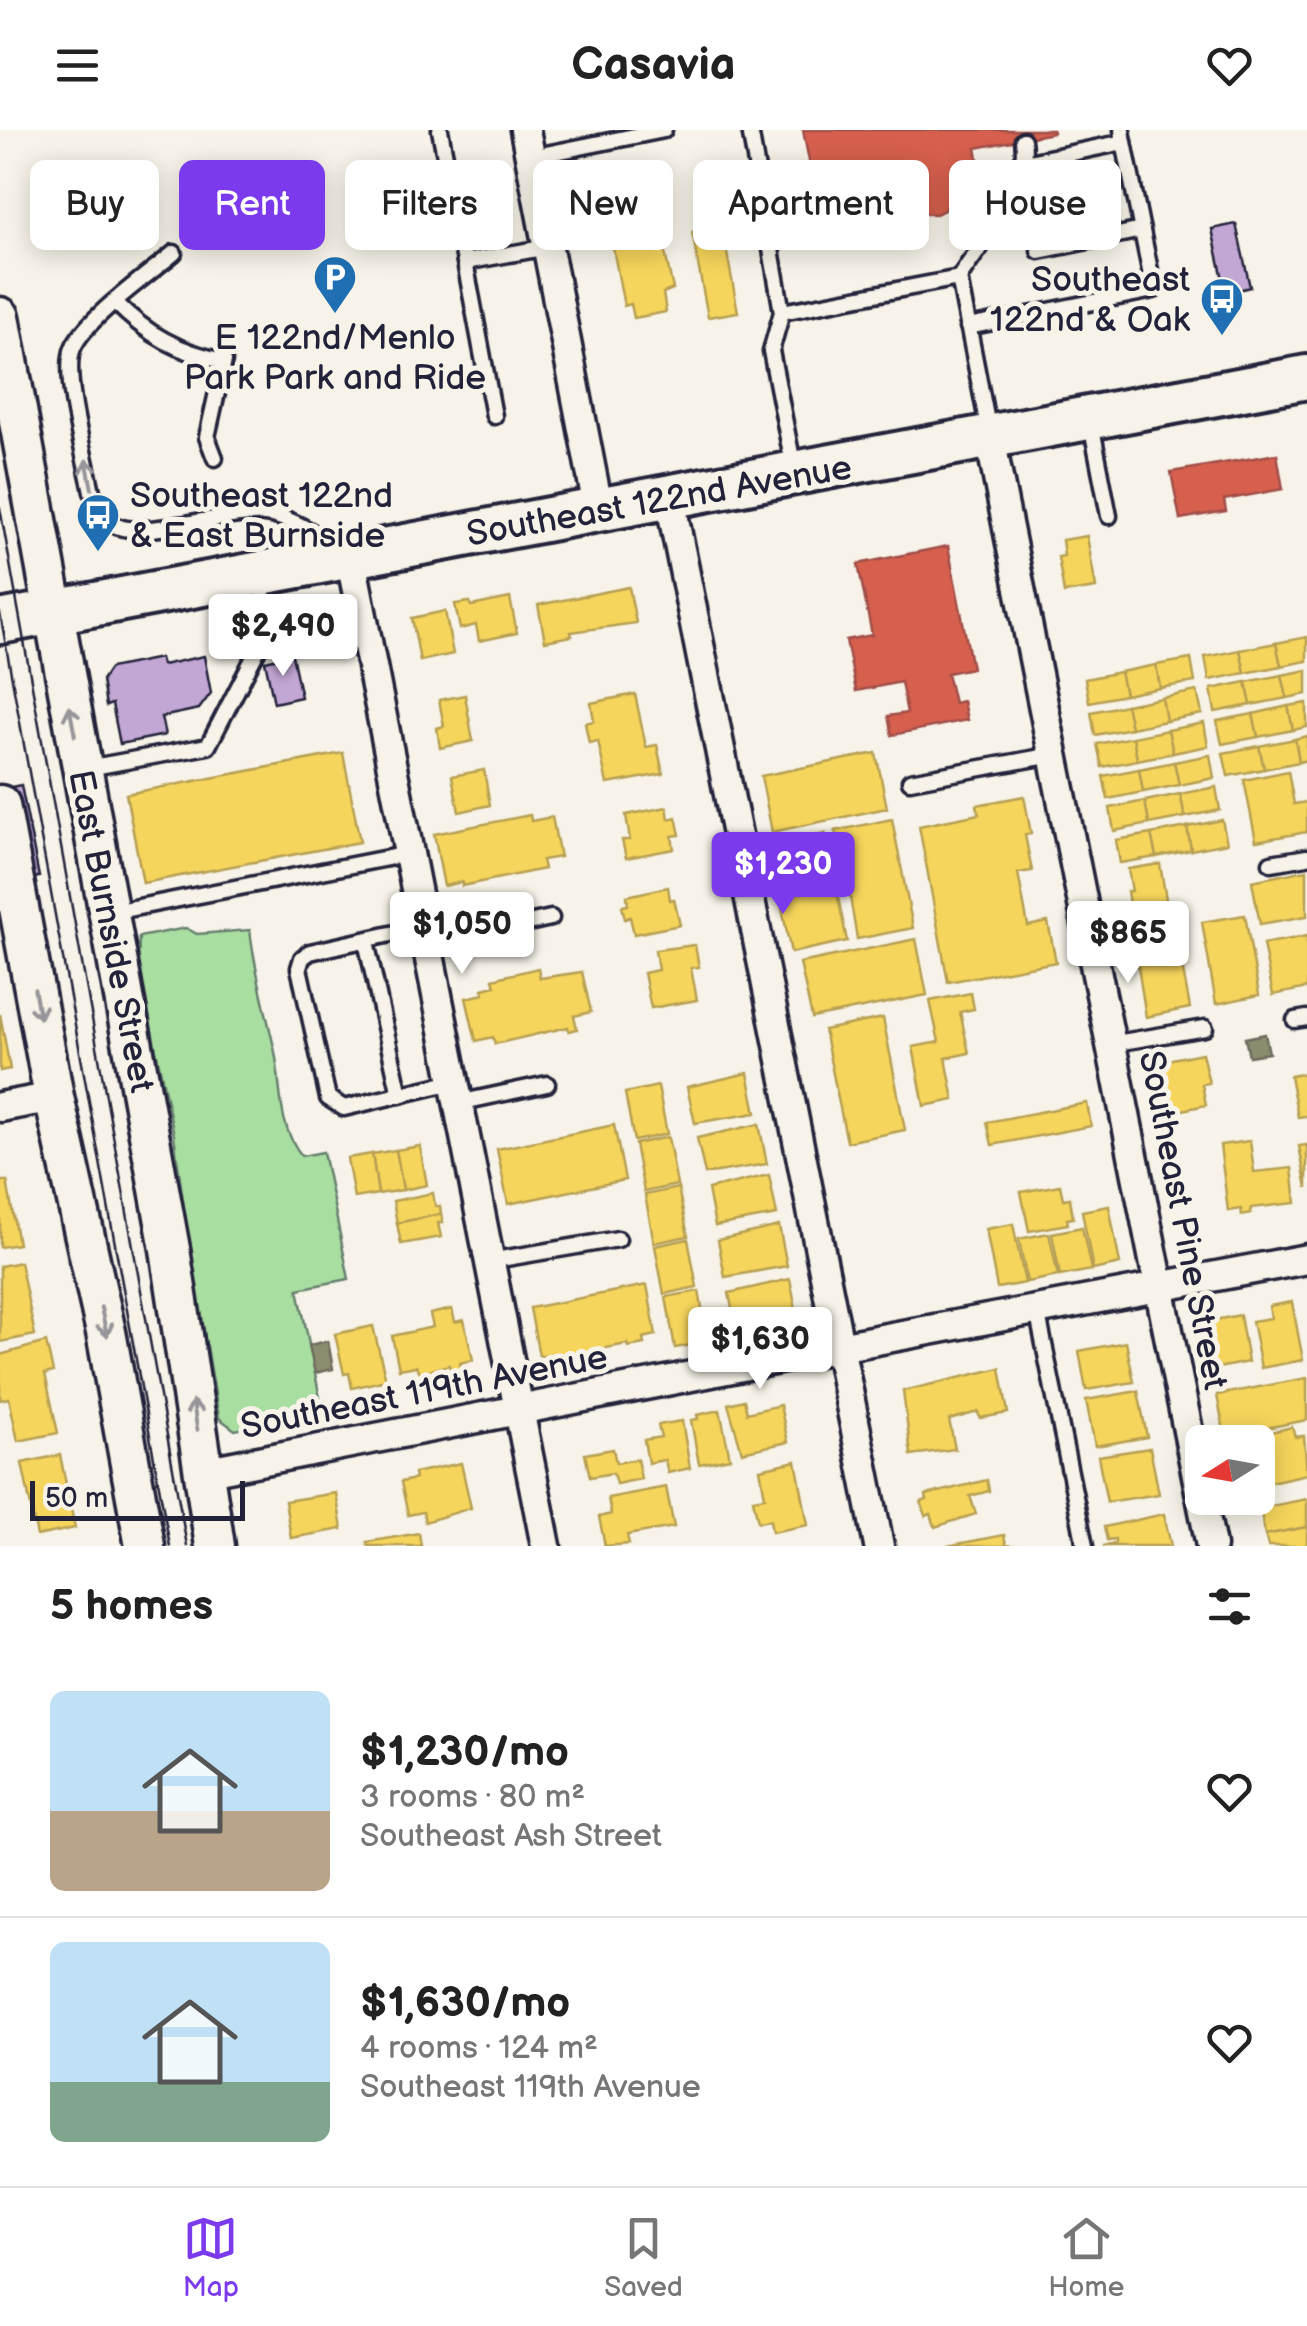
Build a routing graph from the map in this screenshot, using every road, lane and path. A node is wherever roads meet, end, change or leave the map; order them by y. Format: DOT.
graph roads {
  1 [pos="440,130"];
  2 [pos="664,130"];
  3 [pos="750,130"];
  4 [pos="1123,136"];
  5 [pos="1023,140"];
  6 [pos="528,144"];
  7 [pos="1024,160"];
  8 [pos="1035,160"];
  9 [pos="533,170"];
  10 [pos="1142,230"];
  11 [pos="1121,234"];
  12 [pos="533,250"];
  13 [pos="549,250"];
  14 [pos="976,250"];
  15 [pos="174,253"];
  16 [pos="465,262"];
  17 [pos="958,278"];
  18 [pos="116,302"];
  19 [pos="782,312"];
  20 [pos="0,318"];
  21 [pos="968,327"];
  22 [pos="1307,377"];
  23 [pos="494,416"];
  24 [pos="1090,418"];
  25 [pos="990,438"];
  26 [pos="216,458"];
  27 [pos="795,475"];
  28 [pos="670,499"];
  29 [pos="598,512"];
  30 [pos="1109,516"];
  31 [pos="350,556"];
  32 [pos="259,573"];
  33 [pos="54,612"];
  34 [pos="5,622"];
  35 [pos="1053,754"];
  36 [pos="82,769"];
  37 [pos="910,781"];
  38 [pos="0,805"];
  39 [pos="408,854"];
  40 [pos="1307,856"];
  41 [pos="1270,864"];
  42 [pos="108,913"];
  43 [pos="551,918"];
  44 [pos="424,936"];
  45 [pos="366,941"];
  46 [pos="1205,1028"];
  47 [pos="1110,1044"];
  48 [pos="547,1084"];
  49 [pos="455,1092"];
  50 [pos="400,1095"];
  51 [pos="54,1097"];
  52 [pos="0,1107"];
  53 [pos="618,1239"];
  54 [pos="1307,1259"];
  55 [pos="489,1261"];
  56 [pos="1159,1288"];
  57 [pos="1037,1310"];
  58 [pos="839,1346"];
  59 [pos="518,1410"];
  60 [pos="203,1472"];
  61 [pos="145,1546"];
  62 [pos="214,1546"];
  63 [pos="546,1546"];
  64 [pos="879,1546"];
  65 [pos="1085,1546"];
  66 [pos="1210,1546"];
  1 -- 16 [label="lane"];
  2 -- 6 [label="lane"];
  3 -- 19 [label="lane"];
  4 -- 8 [label="lane"];
  4 -- 10 [label="lane"];
  5 -- 7 [label="lane"];
  6 -- 9 [label="street"];
  10 -- 11 [label="lane"];
  10 -- 21 [label="lane"];
  12 -- 16 [label="lane"];
  13 -- 29 [label="street"];
  14 -- 17 [label="lane"];
  15 -- 18 [label="lane"];
  16 -- 23 [label="lane"];
  17 -- 19 [label="lane"];
  17 -- 21 [label="lane"];
  18 -- 26 [label="lane"];
  31 -- 18 [label="lane, one-way"];
  19 -- 27 [label="lane"];
  20 -- 33 [label="street, East Burnside Street"];
  21 -- 25 [label="lane"];
  22 -- 24 [label="main road, Southeast 122nd Avenue"];
  24 -- 25 [label="main road, Southeast 122nd Avenue"];
  24 -- 30 [label="lane"];
  25 -- 27 [label="main road, Southeast 122nd Avenue"];
  25 -- 35 [label="street, Southeast Pine Street"];
  27 -- 28 [label="main road, Southeast 122nd Avenue"];
  28 -- 29 [label="main road, Southeast 122nd Avenue"];
  28 -- 58 [label="street"];
  29 -- 31 [label="main road, Southeast 122nd Avenue"];
  31 -- 32 [label="main road, Southeast 122nd Avenue"];
  31 -- 39 [label="street"];
  32 -- 33 [label="main road, Southeast 122nd Avenue"];
  32 -- 36 [label="lane"];
  33 -- 34 [label="main road, Southeast 122nd Avenue"];
  36 -- 33 [label="street, East Burnside Street, one-way"];
  35 -- 37 [label="lane"];
  35 -- 47 [label="street, Southeast Pine Street"];
  36 -- 42 [label="street, East Burnside Street"];
  38 -- 51 [label="street, one-way"];
  39 -- 42 [label="lane"];
  39 -- 44 [label="street"];
  40 -- 41 [label="lane"];
  60 -- 42 [label="street, East Burnside Street, one-way"];
  43 -- 44 [label="lane"];
  44 -- 45 [label="lane"];
  44 -- 49 [label="street"];
  45 -- 50 [label="lane"];
  45 -- 50 [label="lane"];
  46 -- 47 [label="lane"];
  47 -- 56 [label="street, Southeast Pine Street"];
  48 -- 49 [label="lane"];
  49 -- 50 [label="lane"];
  49 -- 55 [label="street"];
  51 -- 52 [label="street"];
  51 -- 61 [label="street, one-way"];
  53 -- 55 [label="lane"];
  54 -- 56 [label="street, Southeast 119th Avenue"];
  55 -- 59 [label="street"];
  56 -- 57 [label="street, Southeast 119th Avenue"];
  56 -- 66 [label="street, Southeast Pine Street"];
  57 -- 58 [label="street, Southeast 119th Avenue"];
  57 -- 65 [label="lane"];
  58 -- 59 [label="street, Southeast 119th Avenue"];
  58 -- 64 [label="street"];
  59 -- 60 [label="street, Southeast 119th Avenue"];
  59 -- 63 [label="street"];
  60 -- 62 [label="street, East Burnside Street"];
}
